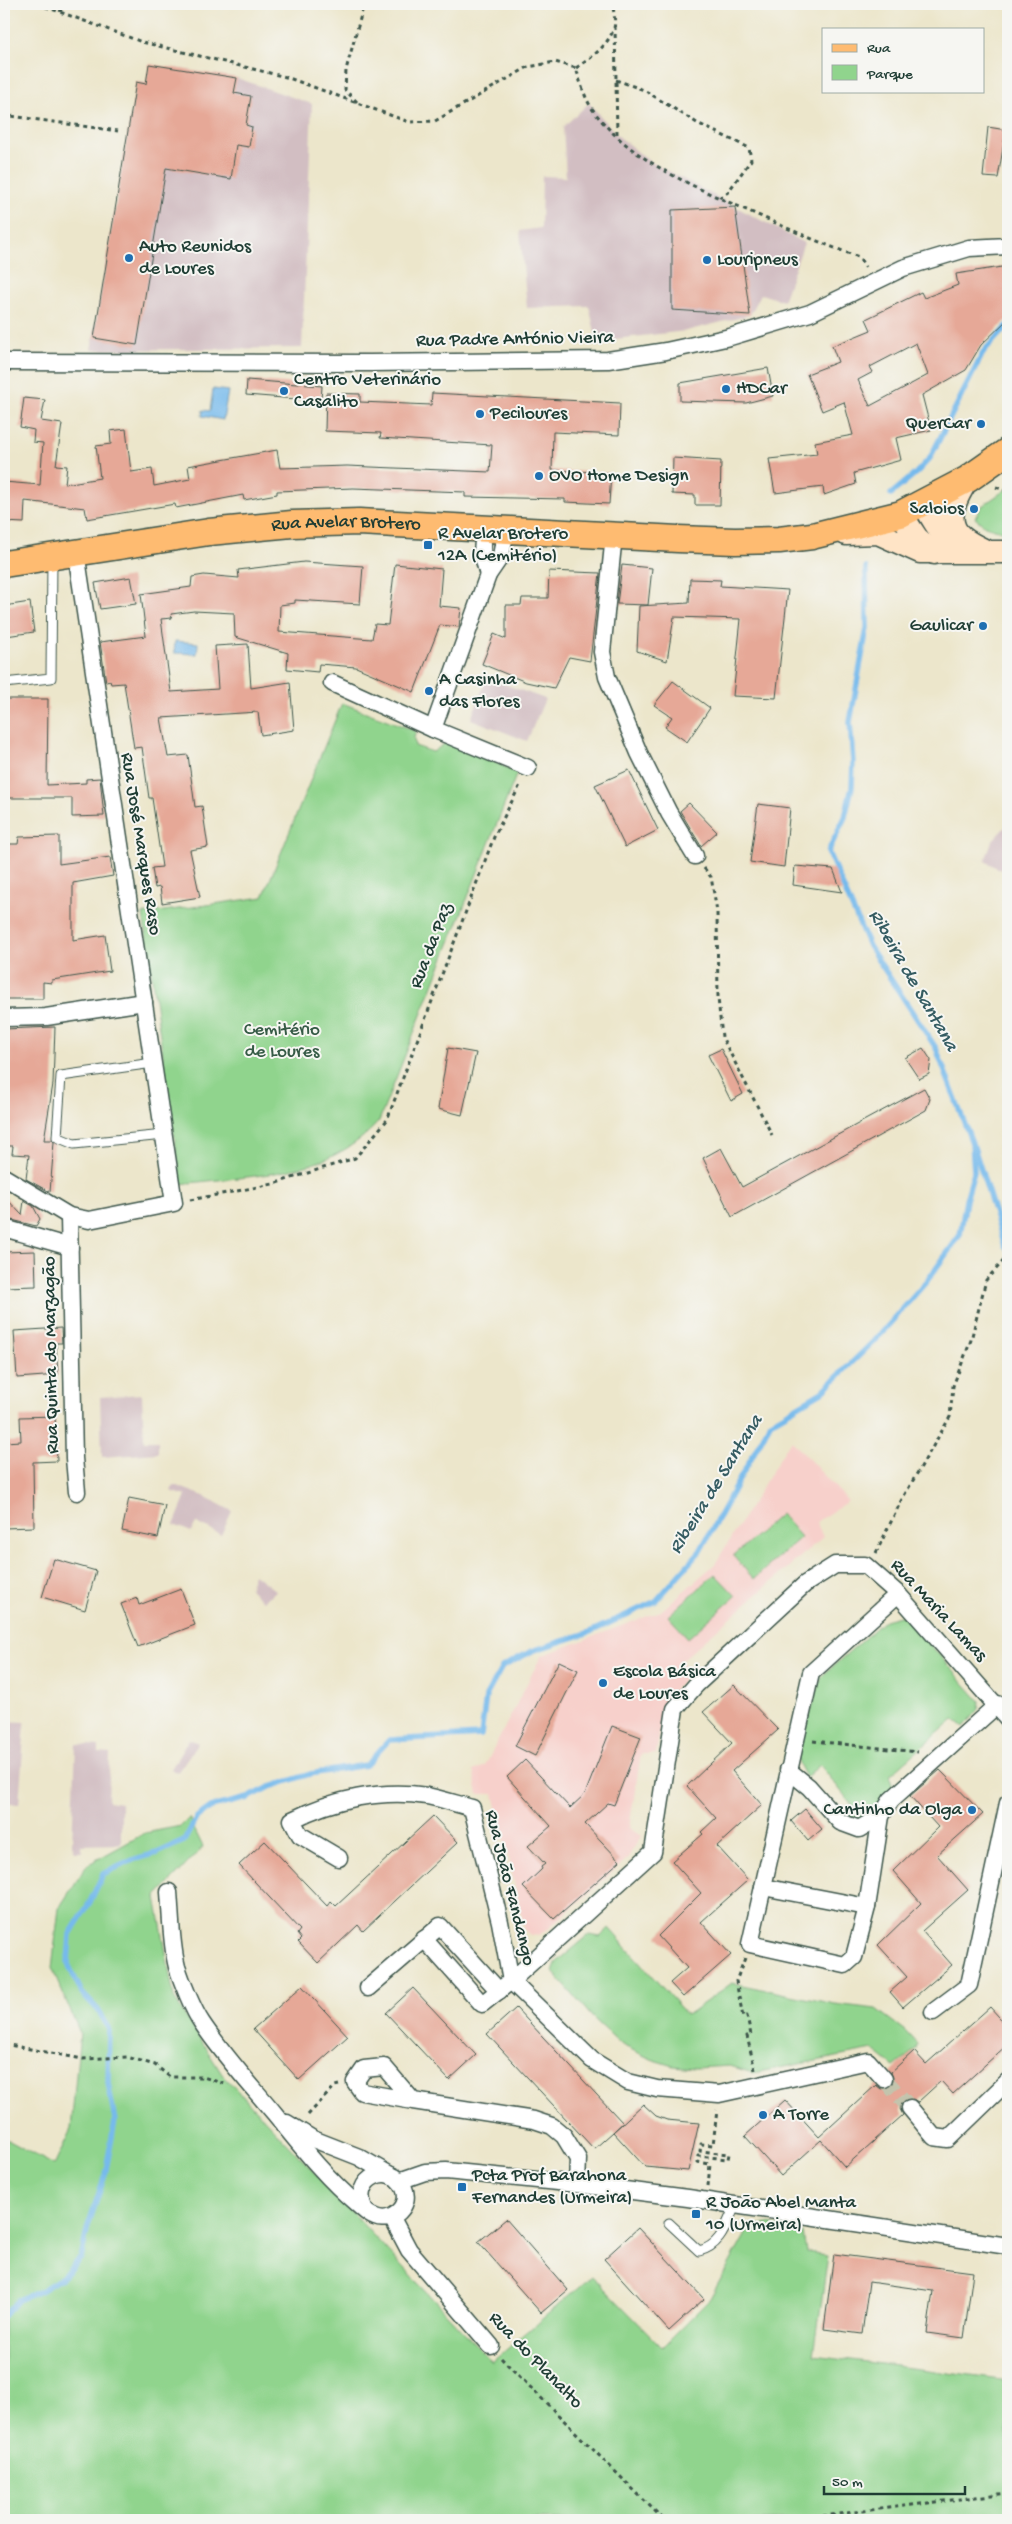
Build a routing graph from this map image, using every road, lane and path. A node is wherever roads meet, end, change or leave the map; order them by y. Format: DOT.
graph roads {
  1 [pos="38,4"];
  2 [pos="64,4"];
  3 [pos="364,4"];
  4 [pos="613,4"];
  5 [pos="60,12"];
  6 [pos="615,26"];
  7 [pos="576,68"];
  8 [pos="616,80"];
  9 [pos="360,105"];
  10 [pos="4,115"];
  11 [pos="118,131"];
  12 [pos="617,135"];
  13 [pos="719,198"];
  14 [pos="1008,246"];
  15 [pos="873,283"];
  16 [pos="4,362"];
  17 [pos="1008,452"];
  18 [pos="979,483"];
  19 [pos="1008,491"];
  20 [pos="912,509"];
  21 [pos="495,528"];
  22 [pos="614,535"];
  23 [pos="812,536"];
  24 [pos="998,552"];
  25 [pos="934,553"];
  26 [pos="64,554"];
  27 [pos="4,564"];
  28 [pos="4,683"];
  29 [pos="332,683"];
  30 [pos="433,729"];
  31 [pos="528,768"];
  32 [pos="695,856"];
  33 [pos="144,1002"];
  34 [pos="4,1018"];
  35 [pos="153,1063"];
  36 [pos="164,1135"];
  37 [pos="772,1135"];
  38 [pos="4,1177"];
  39 [pos="174,1203"];
  40 [pos="69,1216"];
  41 [pos="4,1228"];
  42 [pos="70,1247"];
  43 [pos="1008,1256"];
  44 [pos="77,1492"];
  45 [pos="865,1565"];
  46 [pos="898,1594"];
  47 [pos="998,1704"];
  48 [pos="1008,1718"];
  49 [pos="795,1738"];
  50 [pos="935,1758"];
  51 [pos="788,1770"];
  52 [pos="1008,1802"];
  53 [pos="881,1816"];
  54 [pos="339,1858"];
  55 [pos="762,1887"];
  56 [pos="169,1892"];
  57 [pos="867,1907"];
  58 [pos="424,1939"];
  59 [pos="750,1944"];
  60 [pos="505,1986"];
  61 [pos="368,1988"];
  62 [pos="933,2012"];
  63 [pos="4,2044"];
  64 [pos="884,2078"];
  65 [pos="1008,2081"];
  66 [pos="356,2082"];
  67 [pos="755,2086"];
  68 [pos="236,2091"];
  69 [pos="719,2094"];
  70 [pos="413,2101"];
  71 [pos="910,2108"];
  72 [pos="275,2114"];
  73 [pos="295,2128"];
  74 [pos="396,2179"];
  75 [pos="577,2184"];
  76 [pos="706,2201"];
  77 [pos="734,2206"];
  78 [pos="365,2210"];
  79 [pos="392,2218"];
  80 [pos="669,2224"];
  81 [pos="1008,2246"];
  82 [pos="491,2346"];
  83 [pos="1008,2493"];
  84 [pos="664,2520"];
  85 [pos="791,2520"];
  1 -- 5 [label="path"];
  2 -- 5 [label="path"];
  3 -- 9 [label="path"];
  4 -- 6 [label="path"];
  5 -- 9 [label="path"];
  6 -- 7 [label="path"];
  6 -- 8 [label="path"];
  7 -- 9 [label="path"];
  7 -- 12 [label="path"];
  8 -- 12 [label="path"];
  8 -- 13 [label="path"];
  10 -- 11 [label="path"];
  12 -- 13 [label="path"];
  13 -- 15 [label="path"];
  14 -- 15 [label="street, Rua Padre António Vieira"];
  15 -- 16 [label="street, Rua Padre António Vieira"];
  17 -- 18 [label="main road, Rua Avelar Brotero"];
  18 -- 19 [label="path"];
  18 -- 20 [label="main road, Rua Avelar Brotero"];
  18 -- 24 [label="street"];
  20 -- 23 [label="main road, Rua Avelar Brotero"];
  20 -- 24 [label="street"];
  20 -- 25 [label="street"];
  21 -- 22 [label="main road, Rua Avelar Brotero"];
  21 -- 26 [label="main road, Rua Avelar Brotero"];
  21 -- 30 [label="street"];
  22 -- 23 [label="main road, Rua Avelar Brotero"];
  22 -- 32 [label="street"];
  23 -- 25 [label="street"];
  24 -- 25 [label="street"];
  26 -- 27 [label="main road, Rua Avelar Brotero"];
  26 -- 28 [label="lane"];
  26 -- 33 [label="street, Rua José Marques Raso"];
  29 -- 30 [label="street"];
  30 -- 31 [label="street"];
  31 -- 39 [label="path, Rua da Paz"];
  32 -- 37 [label="path"];
  33 -- 34 [label="street"];
  33 -- 35 [label="street, Rua José Marques Raso"];
  35 -- 36 [label="street, Rua José Marques Raso"];
  35 -- 36 [label="lane"];
  36 -- 39 [label="street, Rua José Marques Raso"];
  38 -- 40 [label="street"];
  39 -- 40 [label="street"];
  40 -- 42 [label="street, Rua Quinta do Marzagão"];
  41 -- 42 [label="street"];
  42 -- 44 [label="street, Rua Quinta do Marzagão"];
  43 -- 45 [label="path"];
  45 -- 46 [label="street, Rua Maria Lamas"];
  45 -- 60 [label="street, Rua Maria Lamas"];
  46 -- 47 [label="street, Rua Maria Lamas"];
  46 -- 49 [label="street"];
  47 -- 48 [label="street, Rua Maria Lamas"];
  47 -- 50 [label="street"];
  49 -- 50 [label="path"];
  49 -- 51 [label="street"];
  50 -- 53 [label="street"];
  51 -- 53 [label="street"];
  51 -- 55 [label="street"];
  52 -- 62 [label="street"];
  53 -- 57 [label="street"];
  54 -- 60 [label="street, Rua João Fandango"];
  55 -- 57 [label="street"];
  55 -- 59 [label="street"];
  56 -- 72 [label="street"];
  57 -- 59 [label="street"];
  58 -- 60 [label="street"];
  58 -- 60 [label="street, Rua Maria Lamas"];
  58 -- 61 [label="street"];
  59 -- 67 [label="path"];
  60 -- 69 [label="street, Rua João Fandango"];
  63 -- 68 [label="path"];
  64 -- 67 [label="street, Rua João Fandango"];
  65 -- 71 [label="street"];
  66 -- 70 [label="street"];
  66 -- 70 [label="street"];
  66 -- 73 [label="path"];
  67 -- 69 [label="street, Rua João Fandango"];
  69 -- 76 [label="path"];
  70 -- 75 [label="street"];
  72 -- 73 [label="street"];
  72 -- 78 [label="street"];
  73 -- 74 [label="street"];
  74 -- 75 [label="street"];
  74 -- 78 [label="street"];
  74 -- 79 [label="street"];
  75 -- 76 [label="street"];
  76 -- 77 [label="street"];
  77 -- 80 [label="lane"];
  77 -- 81 [label="street"];
  78 -- 79 [label="street"];
  79 -- 82 [label="street, Rua do Planalto"];
  82 -- 84 [label="path, Rua do Planalto"];
  83 -- 85 [label="path"];
}
